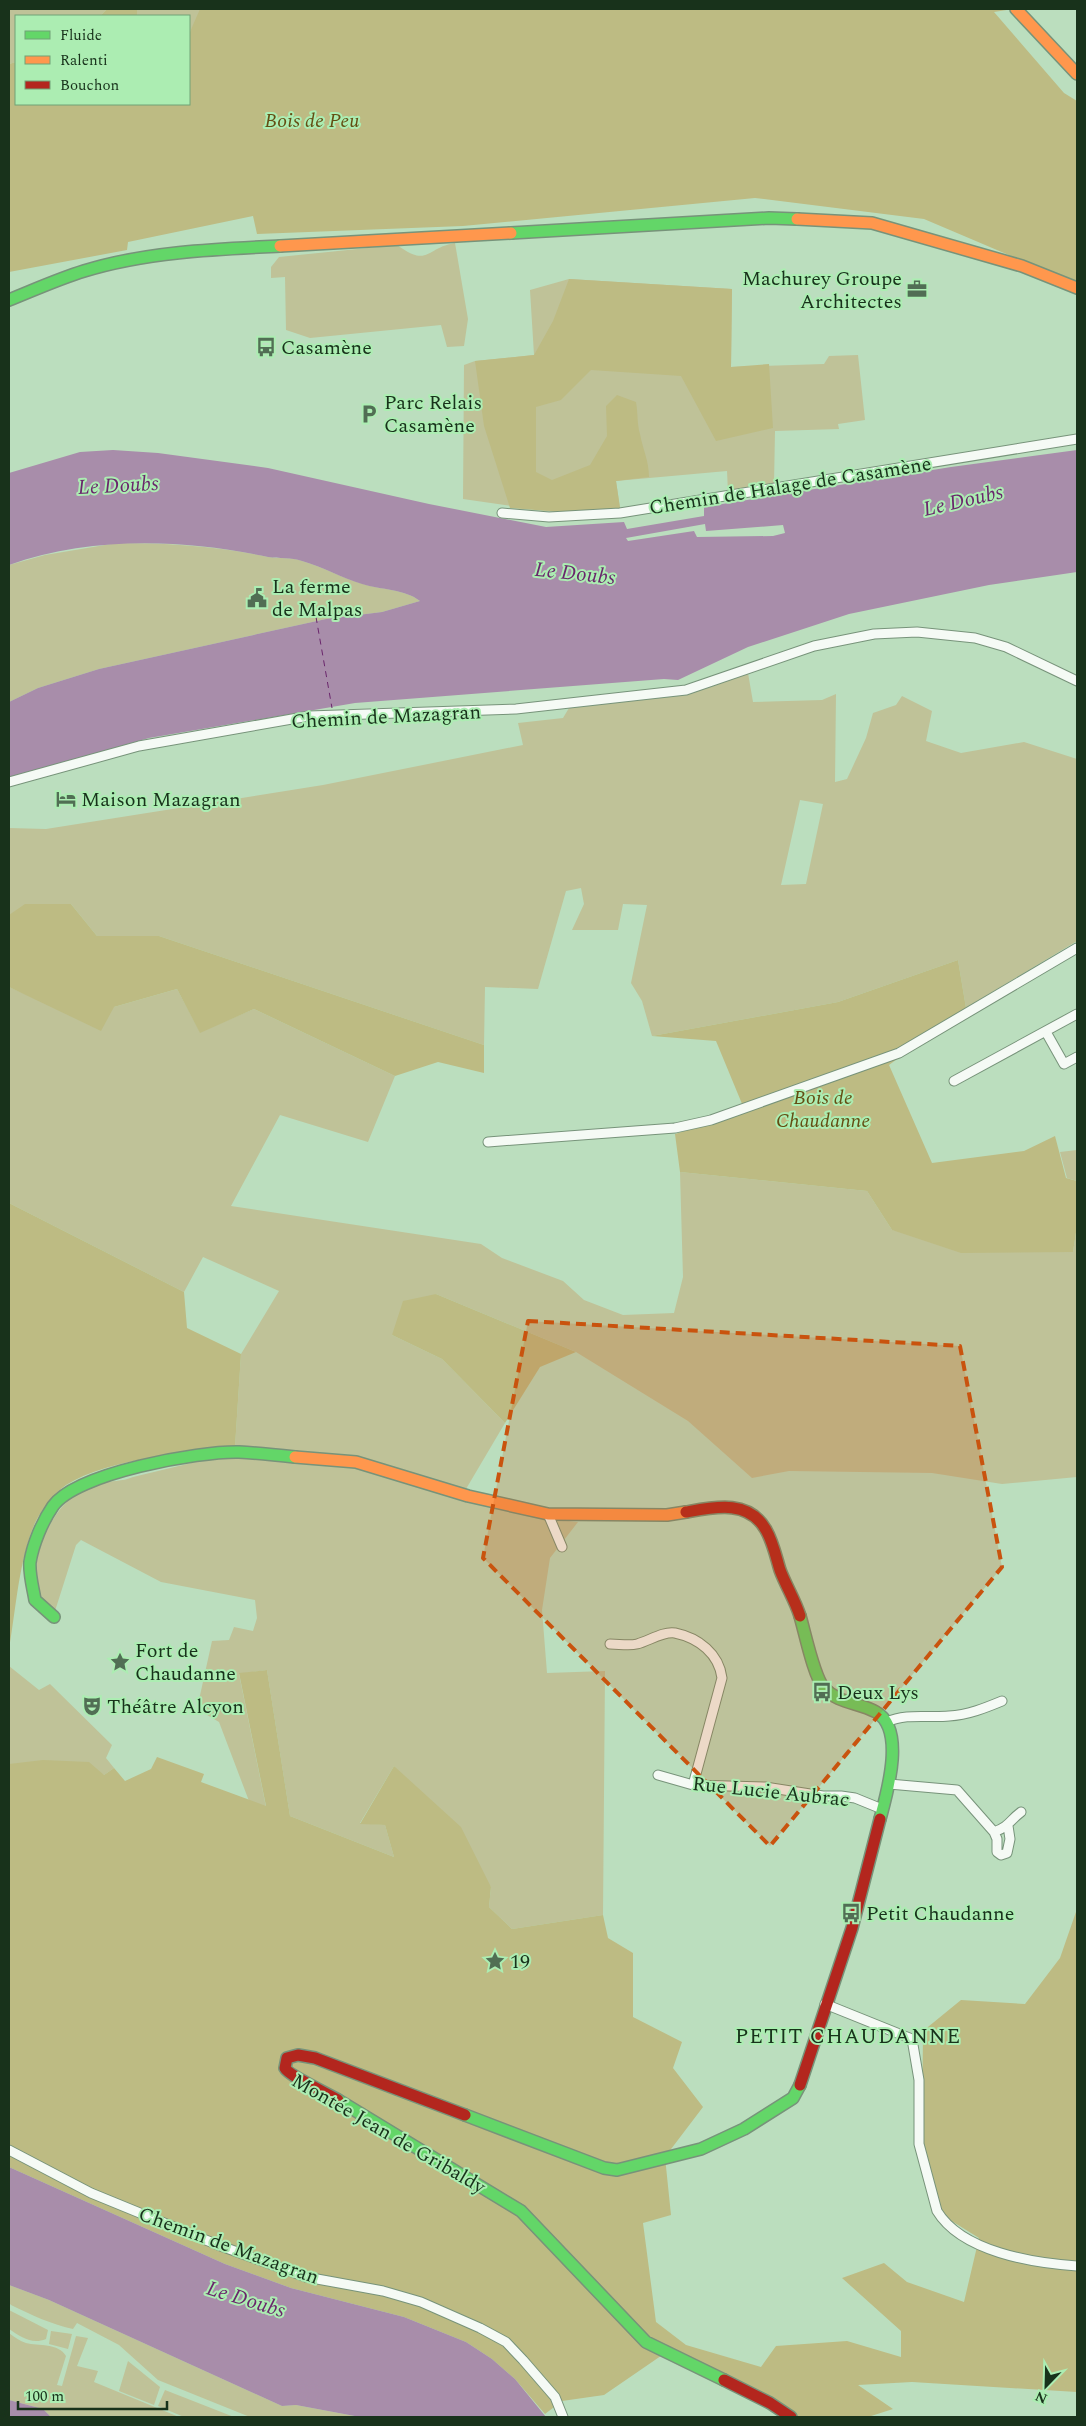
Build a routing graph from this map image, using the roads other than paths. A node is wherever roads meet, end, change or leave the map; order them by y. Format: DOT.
graph roads {
  1 [pos="1016,9"];
  2 [pos="1077,74"];
  3 [pos="1077,288"];
  4 [pos="9,300"];
  5 [pos="1077,438"];
  6 [pos="502,513"];
  7 [pos="1077,681"];
  8 [pos="9,782"];
  9 [pos="1077,948"];
  10 [pos="1077,1014"];
  11 [pos="1046,1032"];
  12 [pos="1077,1057"];
  13 [pos="954,1081"];
  14 [pos="488,1142"];
  15 [pos="548,1514"];
  16 [pos="562,1547"];
  17 [pos="54,1616"];
  18 [pos="610,1644"];
  19 [pos="1002,1701"];
  20 [pos="887,1722"];
  21 [pos="658,1775"];
  22 [pos="889,1784"];
  23 [pos="694,1785"];
  24 [pos="882,1809"];
  25 [pos="1021,1812"];
  26 [pos="1008,1826"];
  27 [pos="994,1832"];
  28 [pos="825,2004"];
  29 [pos="9,2150"];
  30 [pos="1077,2266"];
  31 [pos="563,2417"];
  32 [pos="791,2417"];
  1 -- 2 [label="main road"];
  3 -- 4 [label="main road"];
  5 -- 6 [label="street, Chemin de Halage de Casamène"];
  7 -- 8 [label="street, Chemin de Mazagran"];
  9 -- 14 [label="street"];
  10 -- 11 [label="street"];
  11 -- 12 [label="street"];
  11 -- 13 [label="street"];
  15 -- 16 [label="street"];
  15 -- 17 [label="main road"];
  15 -- 20 [label="main road"];
  18 -- 23 [label="street"];
  19 -- 20 [label="street"];
  20 -- 22 [label="main road"];
  21 -- 23 [label="street, Rue Lucie Aubrac"];
  22 -- 24 [label="main road"];
  22 -- 27 [label="street"];
  23 -- 24 [label="street, Rue Lucie Aubrac"];
  24 -- 28 [label="main road"];
  25 -- 26 [label="street"];
  26 -- 27 [label="street"];
  26 -- 27 [label="street"];
  28 -- 30 [label="street"];
  28 -- 32 [label="main road, Montée Jean de Gribaldy"];
  29 -- 31 [label="street, Chemin de Mazagran"];
}
